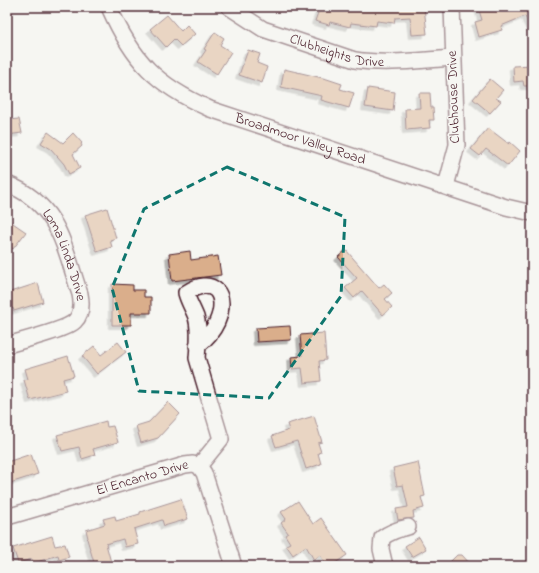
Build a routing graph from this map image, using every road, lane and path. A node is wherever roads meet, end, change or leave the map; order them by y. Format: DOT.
graph roads {
  1 [pos="109,7"];
  2 [pos="229,7"];
  3 [pos="452,7"];
  4 [pos="453,58"];
  5 [pos="7,184"];
  6 [pos="446,186"];
  7 [pos="532,213"];
  8 [pos="7,345"];
  9 [pos="198,346"];
  10 [pos="199,466"];
  11 [pos="7,517"];
  12 [pos="408,527"];
  13 [pos="234,566"];
  14 [pos="386,566"];
  1 -- 6 [label="street, Broadmoor Valley Road"];
  2 -- 4 [label="street, Clubheights Drive"];
  3 -- 4 [label="street, Clubhouse Drive"];
  4 -- 6 [label="street, Clubhouse Drive"];
  5 -- 8 [label="street, Loma Linda Drive"];
  6 -- 7 [label="street, Broadmoor Valley Road"];
  9 -- 10 [label="street"];
  10 -- 11 [label="street, El Encanto Drive"];
  10 -- 13 [label="street, El Encanto Drive"];
  12 -- 14 [label="street"];
}
